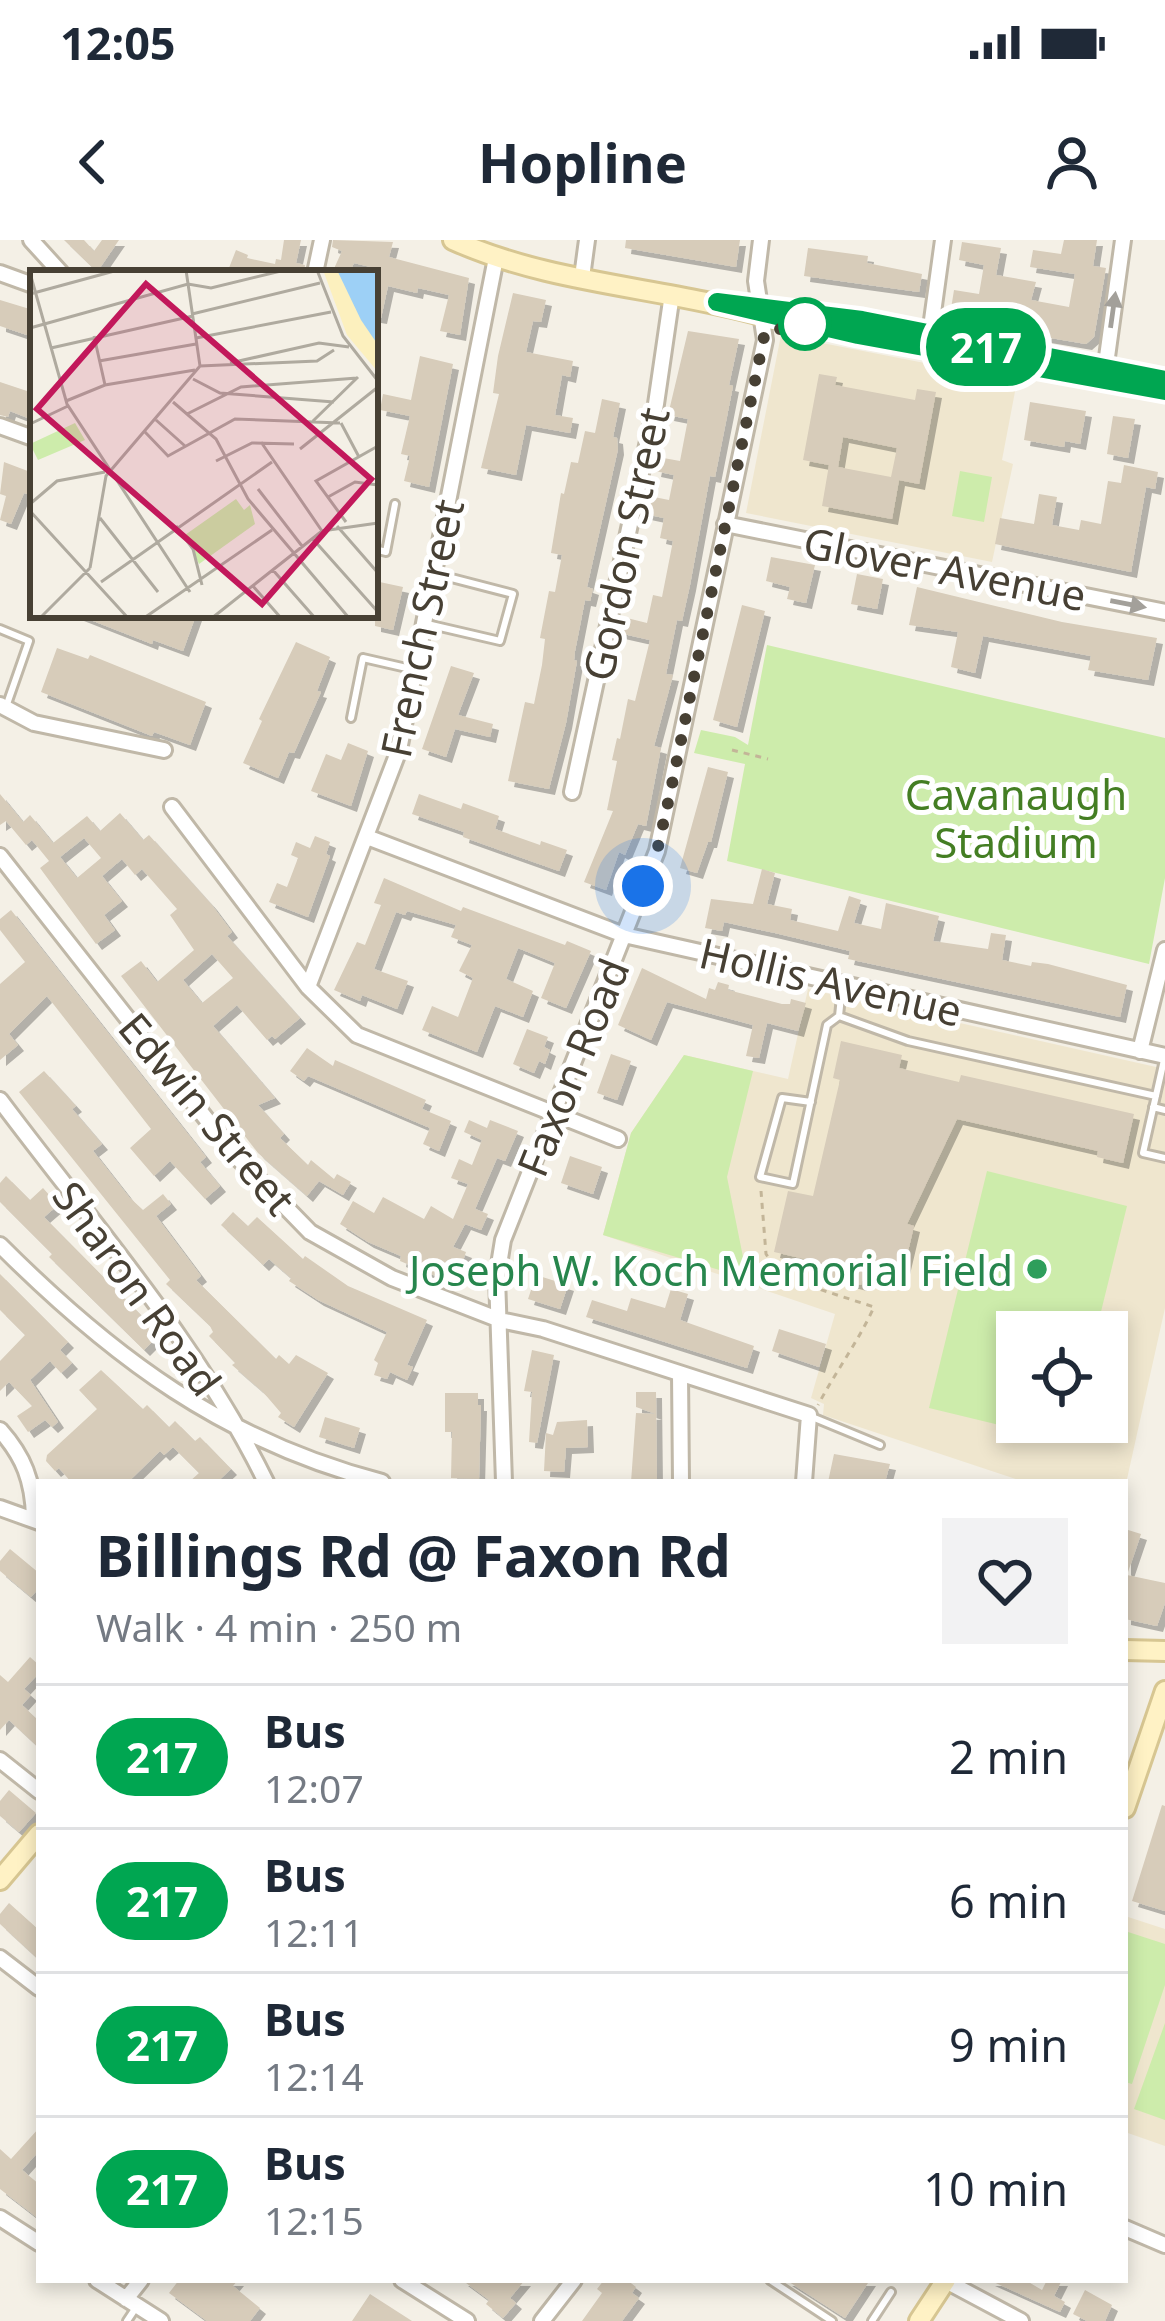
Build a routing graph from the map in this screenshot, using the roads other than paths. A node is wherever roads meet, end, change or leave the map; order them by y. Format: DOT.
graph roads {
  1 [pos="31,240"];
  2 [pos="322,240"];
  3 [pos="453,240"];
  4 [pos="587,240"];
  5 [pos="761,240"];
  6 [pos="943,240"];
  7 [pos="1123,240"];
  8 [pos="496,258"];
  9 [pos="58,270"];
  10 [pos="316,270"];
  11 [pos="0,273"];
  12 [pos="582,277"];
  13 [pos="30,284"];
  14 [pos="672,294"];
  15 [pos="763,310"];
  16 [pos="929,342"];
  17 [pos="1104,374"];
  18 [pos="1165,380"];
  19 [pos="1165,391"];
  20 [pos="0,426"];
  21 [pos="30,437"];
  22 [pos="395,504"];
  23 [pos="725,524"];
  24 [pos="378,550"];
  25 [pos="433,573"];
  26 [pos="1165,612"];
  27 [pos="423,623"];
  28 [pos="0,629"];
  29 [pos="415,670"];
  30 [pos="3,707"];
  31 [pos="351,718"];
  32 [pos="164,751"];
  33 [pos="572,792"];
  34 [pos="172,806"];
  35 [pos="367,837"];
  36 [pos="0,856"];
  37 [pos="624,935"];
  38 [pos="1165,950"];
  39 [pos="843,984"];
  40 [pos="308,987"];
  41 [pos="839,1016"];
  42 [pos="1140,1051"];
  43 [pos="1165,1056"];
  44 [pos="1156,1096"];
  45 [pos="0,1100"];
  46 [pos="811,1102"];
  47 [pos="1153,1107"];
  48 [pos="1165,1110"];
  49 [pos="552,1113"];
  50 [pos="618,1139"];
  51 [pos="1165,1158"];
  52 [pos="0,1245"];
  53 [pos="500,1320"];
  54 [pos="680,1374"];
  55 [pos="809,1415"];
  56 [pos="239,1428"];
  57 [pos="0,1430"];
  58 [pos="880,1445"];
  59 [pos="264,1479"];
  60 [pos="372,1479"];
  61 [pos="504,1479"];
  62 [pos="681,1479"];
  63 [pos="804,1479"];
  64 [pos="0,1508"];
  65 [pos="36,1520"];
  66 [pos="1128,1650"];
  67 [pos="1165,1651"];
  68 [pos="1165,1691"];
  69 [pos="0,1760"];
  70 [pos="36,1789"];
  71 [pos="1128,1799"];
  72 [pos="36,1838"];
  73 [pos="0,1880"];
  74 [pos="0,1958"];
  75 [pos="36,1986"];
  76 [pos="0,2218"];
  77 [pos="1128,2229"];
  78 [pos="36,2241"];
  79 [pos="1165,2245"];
  80 [pos="102,2283"];
  81 [pos="140,2283"];
  82 [pos="407,2283"];
  83 [pos="572,2283"];
  84 [pos="775,2283"];
  85 [pos="944,2283"];
  86 [pos="951,2283"];
  87 [pos="891,2292"];
  88 [pos="132,2302"];
  89 [pos="127,2321"];
  90 [pos="161,2321"];
  91 [pos="467,2321"];
  92 [pos="542,2321"];
  93 [pos="832,2321"];
  94 [pos="872,2321"];
  95 [pos="919,2321"];
  96 [pos="1021,2321"];
  1 -- 9 [label="street"];
  2 -- 10 [label="street"];
  3 -- 8 [label="street"];
  4 -- 12 [label="street"];
  5 -- 15 [label="street, Faxon Road"];
  6 -- 16 [label="street"];
  17 -- 7 [label="street, one-way"];
  8 -- 12 [label="street"];
  8 -- 25 [label="street, French Street"];
  11 -- 13 [label="street"];
  12 -- 14 [label="street"];
  14 -- 15 [label="street"];
  14 -- 33 [label="street, Gordon Street"];
  15 -- 16 [label="street"];
  15 -- 23 [label="street, Faxon Road"];
  16 -- 17 [label="street"];
  17 -- 18 [label="street"];
  17 -- 19 [label="street"];
  20 -- 21 [label="street"];
  22 -- 24 [label="lane"];
  23 -- 26 [label="street, Glover Avenue, one-way"];
  23 -- 37 [label="street, Faxon Road"];
  25 -- 27 [label="street, French Street"];
  25 -- 27 [label="lane"];
  27 -- 29 [label="street, French Street"];
  28 -- 30 [label="lane"];
  29 -- 31 [label="lane"];
  29 -- 35 [label="street, French Street"];
  30 -- 32 [label="street"];
  34 -- 40 [label="street"];
  35 -- 37 [label="street, Hollis Avenue"];
  35 -- 40 [label="street, French Street"];
  36 -- 53 [label="street, Edwin Street"];
  37 -- 39 [label="street, Hollis Avenue"];
  37 -- 49 [label="street, Faxon Road"];
  38 -- 42 [label="street"];
  39 -- 41 [label="lane"];
  39 -- 42 [label="street, Hollis Avenue"];
  40 -- 49 [label="street"];
  41 -- 44 [label="lane"];
  41 -- 46 [label="lane"];
  42 -- 43 [label="street, Hollis Avenue"];
  43 -- 44 [label="lane"];
  44 -- 47 [label="lane"];
  45 -- 56 [label="street, Sharon Road"];
  46 -- 46 [label="lane"];
  47 -- 48 [label="lane"];
  47 -- 51 [label="lane"];
  49 -- 50 [label="street"];
  49 -- 53 [label="street, Faxon Road"];
  52 -- 56 [label="street"];
  53 -- 54 [label="street, Edwin Street"];
  53 -- 61 [label="street, Faxon Road"];
  54 -- 55 [label="street, Edwin Street"];
  54 -- 62 [label="street"];
  55 -- 58 [label="lane"];
  55 -- 63 [label="street"];
  56 -- 59 [label="street, Sharon Road"];
  56 -- 60 [label="street"];
  57 -- 65 [label="street"];
  64 -- 65 [label="street"];
  66 -- 67 [label="street"];
  68 -- 71 [label="street"];
  69 -- 70 [label="street"];
  72 -- 73 [label="street"];
  74 -- 75 [label="street"];
  76 -- 78 [label="street"];
  77 -- 79 [label="street"];
  80 -- 88 [label="street"];
  81 -- 88 [label="street"];
  82 -- 91 [label="street"];
  83 -- 92 [label="street"];
  84 -- 93 [label="lane"];
  85 -- 95 [label="street"];
  86 -- 96 [label="street"];
  87 -- 94 [label="lane"];
  88 -- 89 [label="lane"];
  88 -- 90 [label="street"];
}
